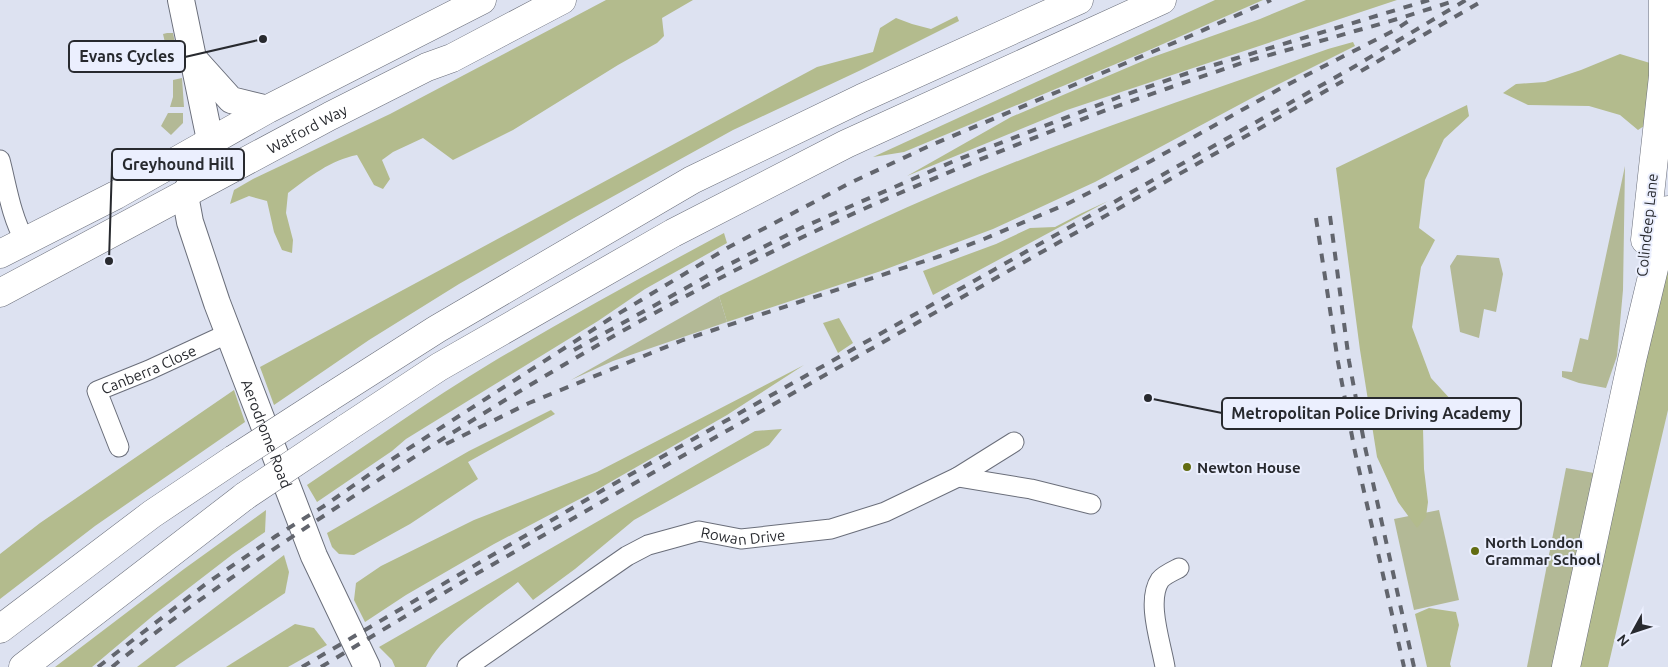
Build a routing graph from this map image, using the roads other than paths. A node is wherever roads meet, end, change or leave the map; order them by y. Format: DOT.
graph roads {
  1 [pos="182,0"];
  2 [pos="482,0"];
  3 [pos="562,0"];
  4 [pos="1079,0"];
  5 [pos="1162,0"];
  6 [pos="1663,0"];
  7 [pos="194,59"];
  8 [pos="268,109"];
  9 [pos="210,140"];
  10 [pos="280,142"];
  11 [pos="0,160"];
  12 [pos="116,195"];
  13 [pos="185,195"];
  14 [pos="1668,210"];
  15 [pos="25,241"];
  16 [pos="0,254"];
  17 [pos="0,293"];
  18 [pos="228,333"];
  19 [pos="1632,360"];
  20 [pos="1014,442"];
  21 [pos="120,447"];
  22 [pos="958,477"];
  23 [pos="1091,504"];
  24 [pos="1179,568"];
  25 [pos="0,629"];
  26 [pos="23,667"];
  27 [pos="366,667"];
  28 [pos="467,667"];
  29 [pos="1165,667"];
  30 [pos="1566,667"];
  1 -- 7 [label="street"];
  2 -- 8 [label="main road"];
  3 -- 10 [label="main road, Watford Way"];
  4 -- 25 [label="main road, bridge"];
  5 -- 26 [label="main road, bridge"];
  6 -- 19 [label="main road, Colindeep Lane"];
  7 -- 8 [label="street"];
  7 -- 9 [label="street"];
  8 -- 9 [label="main road"];
  9 -- 10 [label="main road"];
  9 -- 12 [label="main road"];
  9 -- 13 [label="street"];
  10 -- 13 [label="main road, Watford Way"];
  11 -- 15 [label="street"];
  12 -- 13 [label="main road"];
  12 -- 15 [label="main road"];
  13 -- 17 [label="main road, Watford Way"];
  13 -- 18 [label="street, Aerodrome Road"];
  14 -- 19 [label="main road, Colindeep Lane"];
  15 -- 16 [label="main road"];
  18 -- 21 [label="street, Canberra Close"];
  18 -- 27 [label="street, Aerodrome Road"];
  19 -- 30 [label="main road, Colindeep Lane"];
  20 -- 22 [label="street, Rowan Drive"];
  22 -- 23 [label="street"];
  22 -- 28 [label="street, Rowan Drive"];
  24 -- 29 [label="street"];
}
